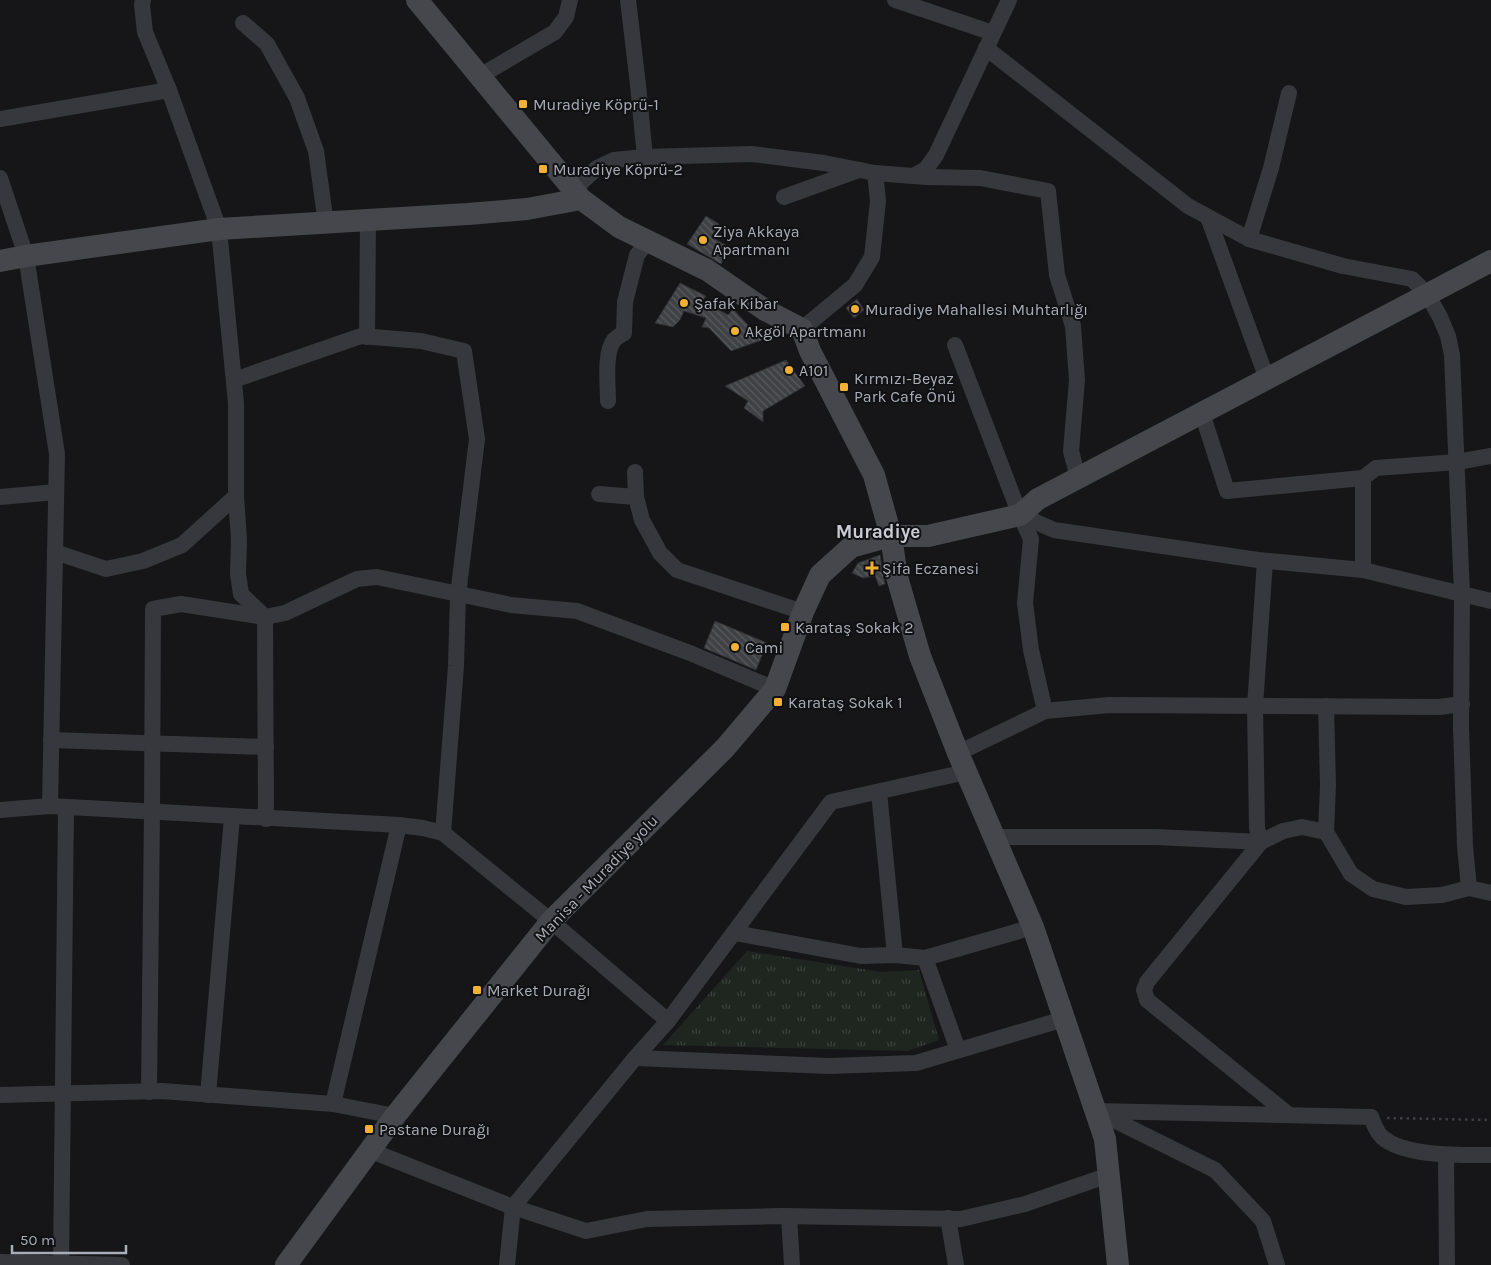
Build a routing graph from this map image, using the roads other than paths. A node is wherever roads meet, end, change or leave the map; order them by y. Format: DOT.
graph roads {
  1 [pos="143,0"];
  2 [pos="417,0"];
  3 [pos="570,0"];
  4 [pos="628,0"];
  5 [pos="895,0"];
  6 [pos="1006,3"];
  7 [pos="242,23"];
  8 [pos="994,33"];
  9 [pos="986,48"];
  10 [pos="480,76"];
  11 [pos="169,90"];
  12 [pos="1289,93"];
  13 [pos="0,119"];
  14 [pos="645,157"];
  15 [pos="868,171"];
  16 [pos="913,176"];
  17 [pos="0,178"];
  18 [pos="577,195"];
  19 [pos="784,197"];
  20 [pos="1208,217"];
  21 [pos="368,221"];
  22 [pos="326,224"];
  23 [pos="218,229"];
  24 [pos="1249,239"];
  25 [pos="648,241"];
  26 [pos="26,256"];
  27 [pos="0,261"];
  28 [pos="1491,261"];
  29 [pos="1428,294"];
  30 [pos="802,329"];
  31 [pos="367,336"];
  32 [pos="955,345"];
  33 [pos="1267,379"];
  34 [pos="234,380"];
  35 [pos="608,401"];
  36 [pos="1202,413"];
  37 [pos="1491,456"];
  38 [pos="1456,462"];
  39 [pos="635,472"];
  40 [pos="1078,478"];
  41 [pos="1363,478"];
  42 [pos="56,492"];
  43 [pos="598,494"];
  44 [pos="236,496"];
  45 [pos="636,496"];
  46 [pos="0,498"];
  47 [pos="1020,514"];
  48 [pos="891,536"];
  49 [pos="55,552"];
  50 [pos="1265,561"];
  51 [pos="1363,570"];
  52 [pos="1462,594"];
  53 [pos="458,595"];
  54 [pos="1491,601"];
  55 [pos="803,612"];
  56 [pos="265,618"];
  57 [pos="775,689"];
  58 [pos="1462,704"];
  59 [pos="1255,706"];
  60 [pos="1326,706"];
  61 [pos="1045,710"];
  62 [pos="51,740"];
  63 [pos="152,744"];
  64 [pos="266,747"];
  65 [pos="962,762"];
  66 [pos="879,792"];
  67 [pos="58,806"];
  68 [pos="0,810"];
  69 [pos="152,812"];
  70 [pos="232,817"];
  71 [pos="266,819"];
  72 [pos="399,825"];
  73 [pos="1326,832"];
  74 [pos="444,833"];
  75 [pos="994,837"];
  76 [pos="1261,842"];
  77 [pos="1469,888"];
  78 [pos="1491,893"];
  79 [pos="550,921"];
  80 [pos="1033,927"];
  81 [pos="735,933"];
  82 [pos="895,956"];
  83 [pos="925,958"];
  84 [pos="1064,1019"];
  85 [pos="668,1021"];
  86 [pos="958,1050"];
  87 [pos="635,1058"];
  88 [pos="149,1092"];
  89 [pos="62,1094"];
  90 [pos="0,1095"];
  91 [pos="208,1095"];
  92 [pos="333,1104"];
  93 [pos="1096,1111"];
  94 [pos="1289,1115"];
  95 [pos="395,1116"];
  96 [pos="369,1150"];
  97 [pos="1446,1155"];
  98 [pos="1491,1155"];
  99 [pos="1109,1175"];
  100 [pos="514,1207"];
  101 [pos="789,1216"];
  102 [pos="948,1218"];
  103 [pos="0,1262"];
  104 [pos="61,1264"];
  105 [pos="122,1265"];
  106 [pos="286,1265"];
  107 [pos="507,1265"];
  108 [pos="792,1265"];
  109 [pos="956,1265"];
  110 [pos="1118,1265"];
  111 [pos="1277,1265"];
  112 [pos="1447,1265"];
  1 -- 11 [label="street"];
  2 -- 10 [label="main road"];
  3 -- 10 [label="street"];
  4 -- 14 [label="street"];
  5 -- 8 [label="street"];
  6 -- 8 [label="street"];
  7 -- 22 [label="street"];
  8 -- 9 [label="street"];
  9 -- 16 [label="street"];
  9 -- 20 [label="street"];
  10 -- 18 [label="main road"];
  11 -- 13 [label="street"];
  11 -- 23 [label="street"];
  12 -- 24 [label="street"];
  14 -- 15 [label="street"];
  14 -- 18 [label="street"];
  15 -- 16 [label="street"];
  15 -- 19 [label="street"];
  15 -- 30 [label="street"];
  16 -- 40 [label="street"];
  17 -- 26 [label="street"];
  18 -- 21 [label="main road"];
  18 -- 25 [label="main road"];
  20 -- 24 [label="street"];
  20 -- 33 [label="street"];
  21 -- 22 [label="main road"];
  21 -- 31 [label="street"];
  22 -- 23 [label="main road"];
  23 -- 26 [label="main road"];
  23 -- 34 [label="street"];
  24 -- 29 [label="street"];
  25 -- 30 [label="main road"];
  25 -- 35 [label="street"];
  26 -- 27 [label="main road"];
  26 -- 42 [label="street"];
  28 -- 29 [label="main road"];
  29 -- 33 [label="main road"];
  29 -- 38 [label="street"];
  30 -- 48 [label="main road"];
  31 -- 34 [label="street"];
  31 -- 53 [label="street"];
  32 -- 47 [label="street"];
  33 -- 36 [label="main road"];
  34 -- 44 [label="street"];
  36 -- 40 [label="main road"];
  36 -- 41 [label="street"];
  37 -- 38 [label="street"];
  38 -- 41 [label="street"];
  38 -- 52 [label="street"];
  39 -- 45 [label="street"];
  40 -- 47 [label="main road"];
  41 -- 51 [label="street"];
  42 -- 46 [label="street"];
  42 -- 49 [label="street"];
  43 -- 45 [label="street"];
  44 -- 49 [label="street"];
  44 -- 56 [label="street"];
  45 -- 55 [label="street"];
  47 -- 48 [label="main road, Manisa - Muradiye yolu"];
  47 -- 50 [label="street"];
  47 -- 61 [label="street"];
  48 -- 55 [label="main road, Manisa - Muradiye yolu"];
  48 -- 65 [label="main road"];
  49 -- 62 [label="street"];
  50 -- 51 [label="street"];
  50 -- 59 [label="street"];
  51 -- 52 [label="street"];
  52 -- 54 [label="street"];
  52 -- 58 [label="street"];
  53 -- 56 [label="street"];
  53 -- 57 [label="street"];
  53 -- 74 [label="street"];
  55 -- 57 [label="main road, Manisa - Muradiye yolu"];
  56 -- 63 [label="street"];
  56 -- 64 [label="street"];
  57 -- 79 [label="main road, Manisa - Muradiye yolu"];
  58 -- 60 [label="street"];
  58 -- 77 [label="street"];
  59 -- 60 [label="street"];
  59 -- 61 [label="street"];
  59 -- 76 [label="street"];
  60 -- 73 [label="street"];
  61 -- 65 [label="street"];
  62 -- 63 [label="street"];
  62 -- 67 [label="street"];
  63 -- 64 [label="street"];
  63 -- 69 [label="street"];
  64 -- 71 [label="street"];
  65 -- 66 [label="street"];
  65 -- 75 [label="main road"];
  66 -- 81 [label="street"];
  66 -- 82 [label="street"];
  67 -- 68 [label="street"];
  67 -- 69 [label="street"];
  67 -- 89 [label="street"];
  69 -- 70 [label="street"];
  69 -- 88 [label="street"];
  70 -- 71 [label="street"];
  70 -- 91 [label="street"];
  71 -- 72 [label="street"];
  72 -- 74 [label="street"];
  72 -- 92 [label="street"];
  73 -- 76 [label="street"];
  73 -- 77 [label="street"];
  74 -- 79 [label="street"];
  75 -- 76 [label="street"];
  75 -- 80 [label="main road"];
  76 -- 94 [label="street"];
  77 -- 78 [label="street"];
  79 -- 85 [label="street"];
  79 -- 95 [label="main road, Manisa - Muradiye yolu"];
  80 -- 83 [label="street"];
  80 -- 84 [label="main road"];
  81 -- 82 [label="street"];
  81 -- 85 [label="street"];
  82 -- 83 [label="street"];
  83 -- 86 [label="street"];
  84 -- 86 [label="street"];
  84 -- 93 [label="main road"];
  85 -- 87 [label="street"];
  86 -- 87 [label="street"];
  87 -- 100 [label="street"];
  88 -- 89 [label="street"];
  88 -- 91 [label="street"];
  89 -- 90 [label="street"];
  89 -- 104 [label="street"];
  91 -- 92 [label="street"];
  92 -- 95 [label="street"];
  93 -- 94 [label="street"];
  93 -- 99 [label="main road"];
  93 -- 111 [label="street"];
  94 -- 97 [label="street"];
  95 -- 96 [label="main road, Manisa - Muradiye yolu"];
  96 -- 100 [label="street"];
  96 -- 106 [label="main road, Manisa - Muradiye yolu"];
  97 -- 98 [label="street"];
  97 -- 112 [label="street"];
  99 -- 102 [label="street"];
  99 -- 110 [label="main road"];
  100 -- 101 [label="street"];
  100 -- 107 [label="street"];
  101 -- 102 [label="street"];
  101 -- 108 [label="street"];
  102 -- 109 [label="street"];
  103 -- 104 [label="street"];
  104 -- 105 [label="street"];
}
